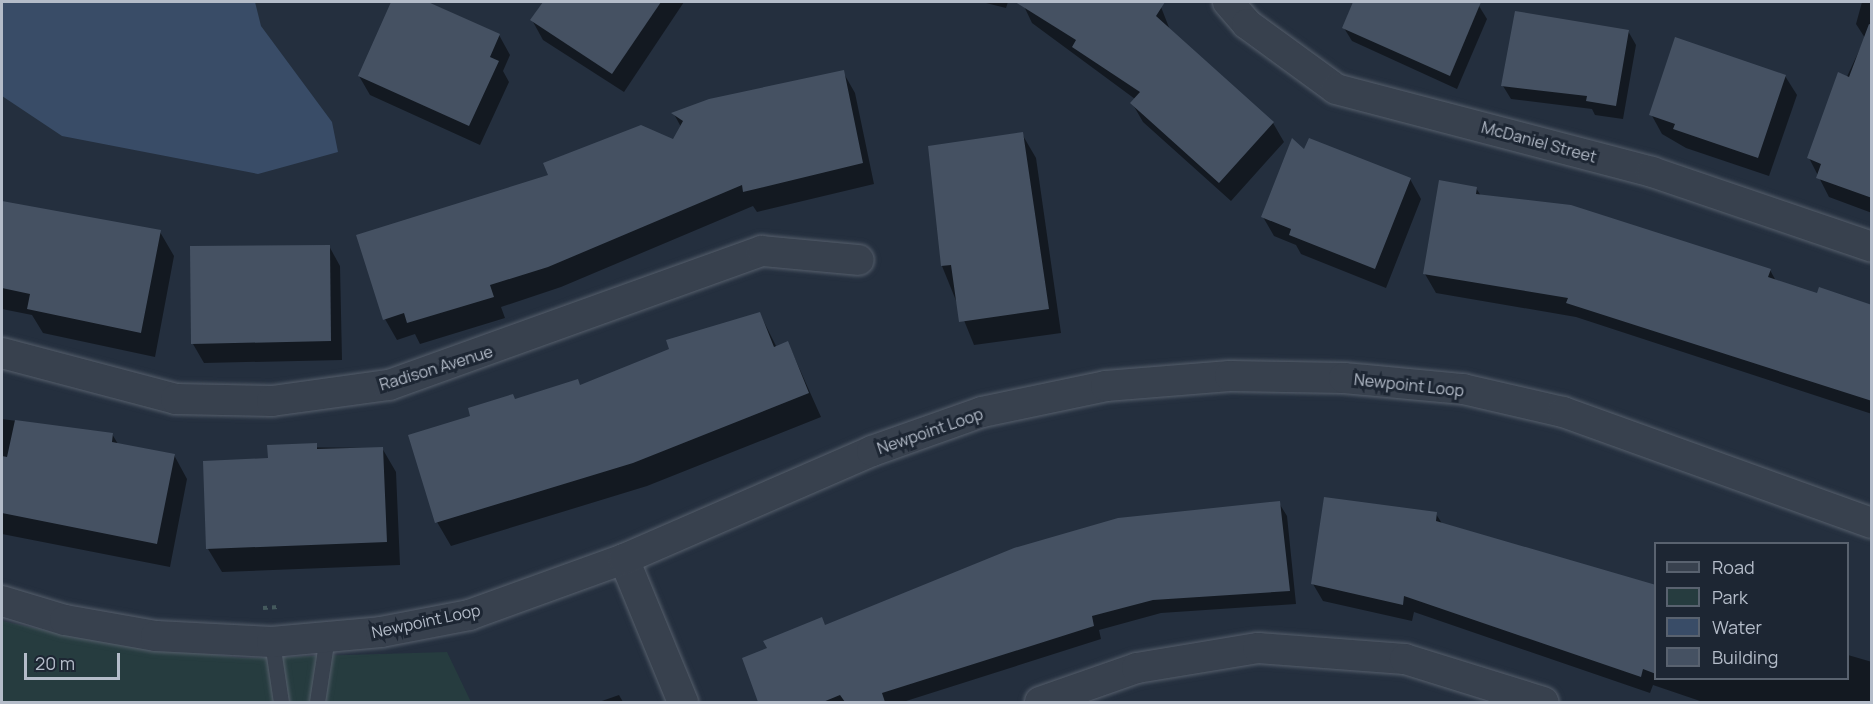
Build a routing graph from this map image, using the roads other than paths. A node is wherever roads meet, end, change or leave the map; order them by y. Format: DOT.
graph roads {
  1 [pos="1228,2"];
  2 [pos="1872,247"];
  3 [pos="859,260"];
  4 [pos="2,353"];
  5 [pos="1872,523"];
  6 [pos="624,559"];
  7 [pos="2,601"];
  8 [pos="327,637"];
  9 [pos="273,642"];
  10 [pos="281,702"];
  11 [pos="317,702"];
  12 [pos="683,702"];
  13 [pos="1040,702"];
  14 [pos="1543,702"];
  1 -- 2 [label="street, McDaniel Street"];
  3 -- 4 [label="street, Radison Avenue"];
  5 -- 6 [label="street, Newpoint Loop"];
  6 -- 8 [label="street, Newpoint Loop"];
  6 -- 12 [label="street"];
  7 -- 9 [label="street, Newpoint Loop"];
  8 -- 9 [label="street, Newpoint Loop"];
  8 -- 11 [label="lane"];
  9 -- 10 [label="lane"];
  13 -- 14 [label="street"];
}
